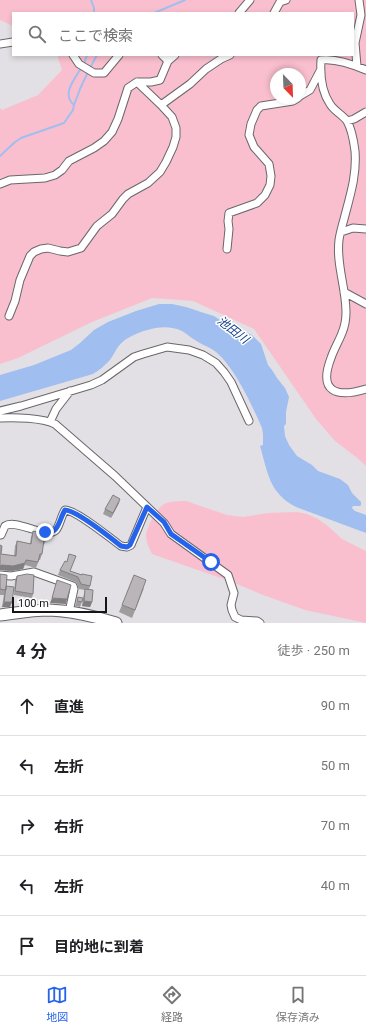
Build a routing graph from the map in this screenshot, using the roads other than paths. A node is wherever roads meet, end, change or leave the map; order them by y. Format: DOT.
graph roads {
  1 [pos="250,0"];
  2 [pos="286,0"];
  3 [pos="359,0"];
  4 [pos="240,12"];
  5 [pos="275,12"];
  6 [pos="364,12"];
  7 [pos="12,42"];
  8 [pos="0,44"];
  9 [pos="74,56"];
  10 [pos="118,56"];
  11 [pos="163,56"];
  12 [pos="174,56"];
  13 [pos="228,56"];
  14 [pos="168,61"];
  15 [pos="357,66"];
  16 [pos="366,70"];
  17 [pos="320,71"];
  18 [pos="137,82"];
  19 [pos="306,93"];
  20 [pos="274,104"];
  21 [pos="161,105"];
  22 [pos="366,112"];
  23 [pos="347,121"];
  24 [pos="0,184"];
  25 [pos="366,229"];
  26 [pos="341,232"];
  27 [pos="227,249"];
  28 [pos="344,292"];
  29 [pos="366,304"];
  30 [pos="9,316"];
  31 [pos="366,389"];
  32 [pos="70,391"];
  33 [pos="0,411"];
  34 [pos="0,418"];
  35 [pos="250,420"];
  36 [pos="50,422"];
  37 [pos="147,507"];
  38 [pos="0,535"];
  39 [pos="0,575"];
  40 [pos="68,612"];
  41 [pos="0,614"];
  42 [pos="116,623"];
  43 [pos="260,623"];
  1 -- 4 [label="street"];
  2 -- 5 [label="street"];
  3 -- 6 [label="street"];
  6 -- 15 [label="street"];
  7 -- 8 [label="street"];
  9 -- 10 [label="street"];
  11 -- 14 [label="street"];
  12 -- 14 [label="street"];
  13 -- 21 [label="street"];
  14 -- 18 [label="street"];
  15 -- 16 [label="street"];
  15 -- 17 [label="street"];
  17 -- 19 [label="street"];
  17 -- 23 [label="street"];
  18 -- 21 [label="street"];
  18 -- 24 [label="street"];
  20 -- 27 [label="street"];
  21 -- 30 [label="street"];
  22 -- 23 [label="street"];
  23 -- 26 [label="street"];
  25 -- 26 [label="street"];
  26 -- 28 [label="street"];
  28 -- 29 [label="street"];
  28 -- 31 [label="street"];
  32 -- 33 [label="street"];
  32 -- 35 [label="street"];
  32 -- 36 [label="street"];
  34 -- 36 [label="street"];
  36 -- 37 [label="street"];
  37 -- 38 [label="street"];
  37 -- 43 [label="street"];
  39 -- 40 [label="street"];
  40 -- 41 [label="main road"];
  40 -- 42 [label="main road"];
}
